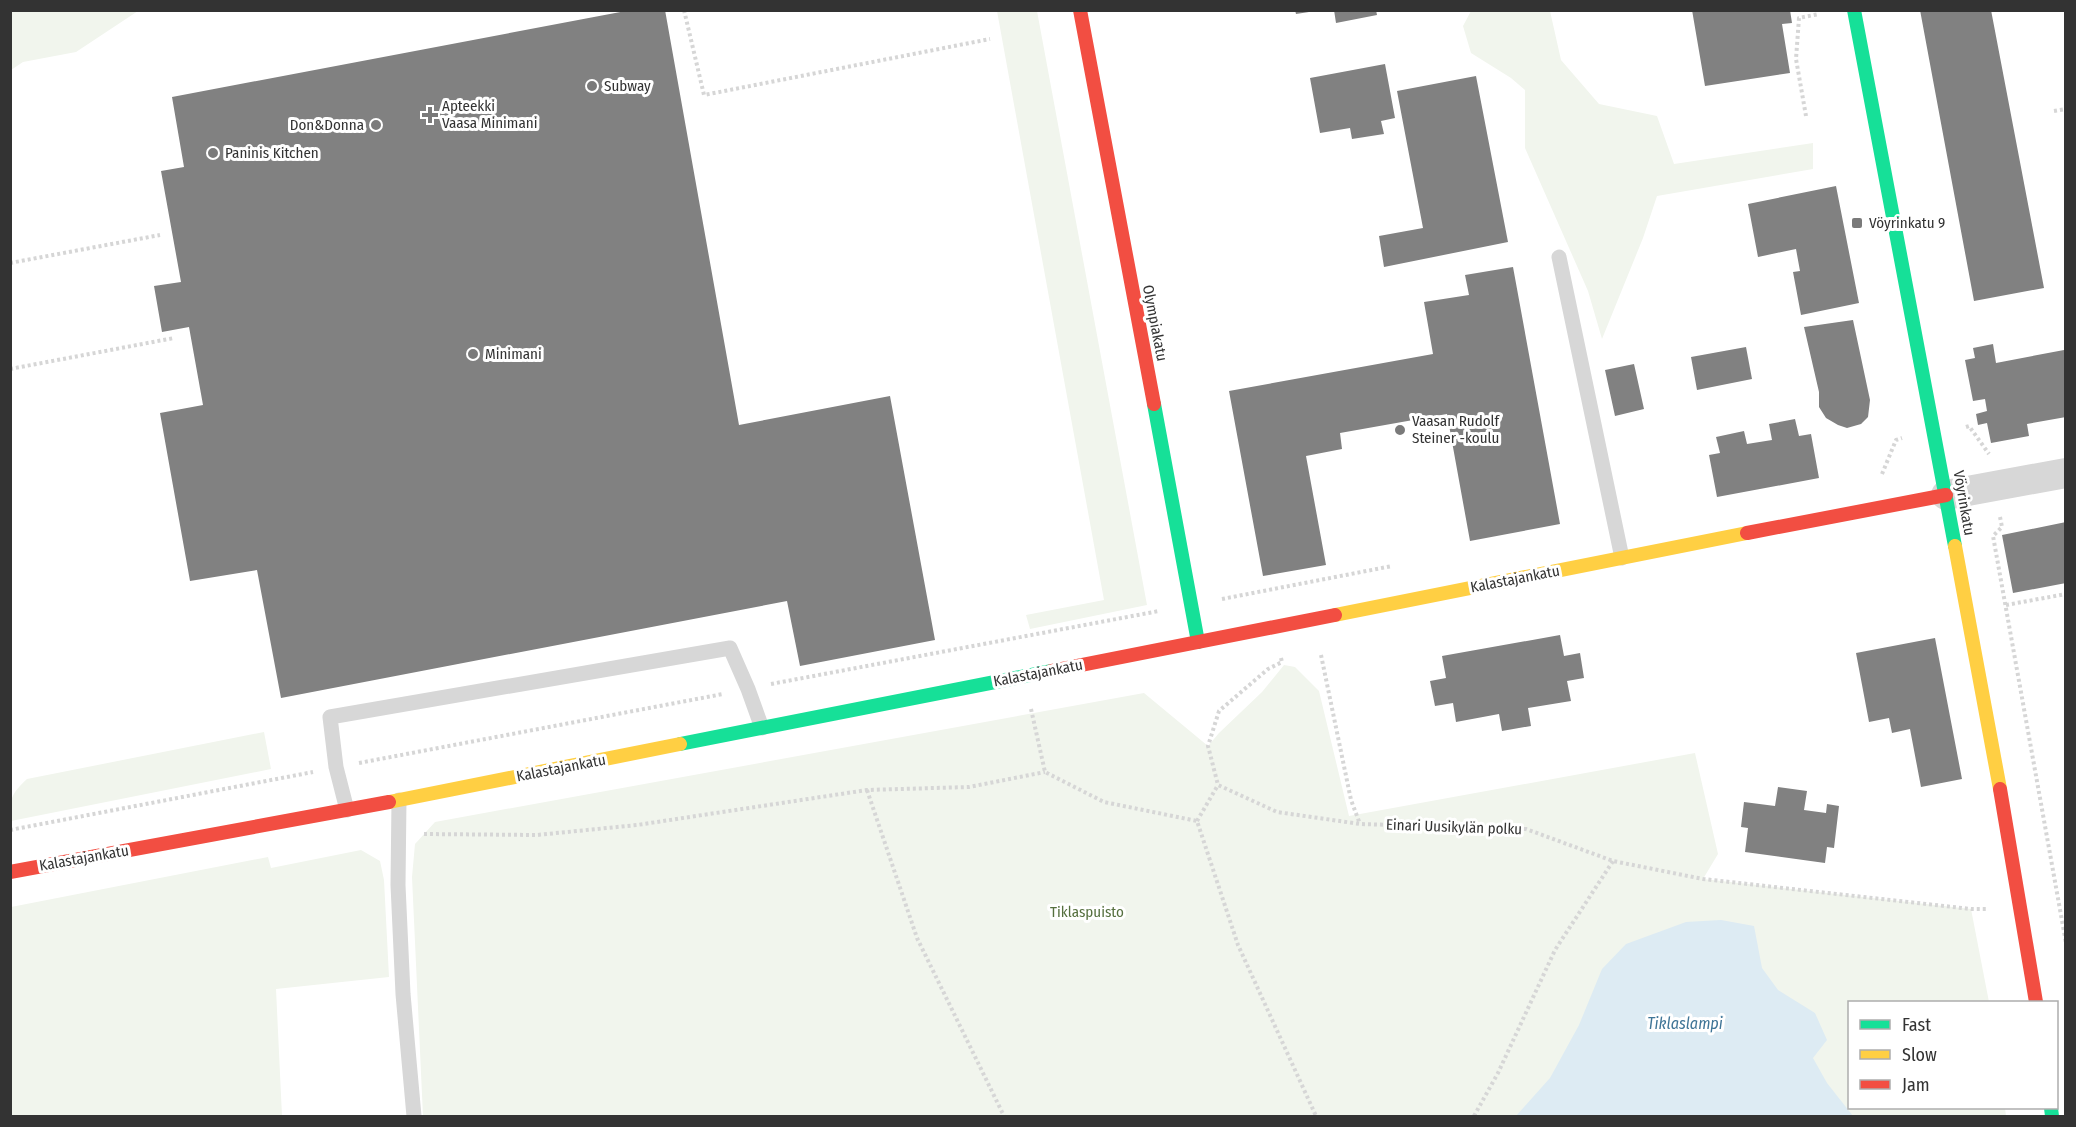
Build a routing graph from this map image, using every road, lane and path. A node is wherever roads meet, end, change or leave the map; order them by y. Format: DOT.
graph roads {
  1 [pos="684,10"];
  2 [pos="1080,10"];
  3 [pos="1854,10"];
  4 [pos="1819,14"];
  5 [pos="990,39"];
  6 [pos="2066,109"];
  7 [pos="2054,111"];
  8 [pos="1806,116"];
  9 [pos="160,235"];
  10 [pos="1559,257"];
  11 [pos="10,263"];
  12 [pos="174,338"];
  13 [pos="10,369"];
  14 [pos="1969,426"];
  15 [pos="1990,455"];
  16 [pos="2066,473"];
  17 [pos="1946,495"];
  18 [pos="2002,527"];
  19 [pos="1622,558"];
  20 [pos="2066,594"];
  21 [pos="1191,605"];
  22 [pos="2006,606"];
  23 [pos="1198,642"];
  24 [pos="1321,655"];
  25 [pos="1282,663"];
  26 [pos="1025,676"];
  27 [pos="748,689"];
  28 [pos="762,728"];
  29 [pos="336,767"];
  30 [pos="1045,772"];
  31 [pos="1218,785"];
  32 [pos="867,790"];
  33 [pos="399,800"];
  34 [pos="347,810"];
  35 [pos="1197,821"];
  36 [pos="1360,824"];
  37 [pos="10,830"];
  38 [pos="398,834"];
  39 [pos="1613,861"];
  40 [pos="10,872"];
  41 [pos="1989,909"];
  42 [pos="2066,943"];
  43 [pos="2036,1001"];
  44 [pos="414,1116"];
  45 [pos="1004,1116"];
  46 [pos="1316,1116"];
  47 [pos="1474,1116"];
  1 -- 5 [label="path"];
  2 -- 21 [label="street, Olympiakatu"];
  3 -- 17 [label="street, Vöyrinkatu"];
  4 -- 8 [label="path"];
  6 -- 7 [label="path"];
  9 -- 11 [label="path"];
  10 -- 19 [label="lane"];
  12 -- 13 [label="path"];
  14 -- 15 [label="path"];
  16 -- 17 [label="street, Kalastajankatu"];
  17 -- 19 [label="street, Kalastajankatu"];
  17 -- 43 [label="street, Vöyrinkatu"];
  18 -- 22 [label="path"];
  19 -- 23 [label="street, Kalastajankatu"];
  20 -- 22 [label="path"];
  21 -- 23 [label="street, Olympiakatu"];
  21 -- 27 [label="path"];
  22 -- 42 [label="path"];
  23 -- 26 [label="street, Kalastajankatu"];
  24 -- 36 [label="path"];
  25 -- 31 [label="path"];
  26 -- 28 [label="street, Kalastajankatu"];
  26 -- 30 [label="path"];
  27 -- 28 [label="lane"];
  27 -- 29 [label="path"];
  27 -- 29 [label="lane"];
  28 -- 33 [label="street, Kalastajankatu"];
  29 -- 34 [label="lane"];
  29 -- 37 [label="path"];
  30 -- 32 [label="path"];
  30 -- 35 [label="path"];
  31 -- 35 [label="path"];
  31 -- 36 [label="path, Einari Uusikylän polku"];
  32 -- 38 [label="path"];
  32 -- 45 [label="path"];
  33 -- 34 [label="street, Kalastajankatu"];
  33 -- 38 [label="lane"];
  34 -- 40 [label="street, Kalastajankatu"];
  35 -- 46 [label="path"];
  36 -- 39 [label="path, Einari Uusikylän polku"];
  38 -- 44 [label="lane"];
  39 -- 41 [label="path, Einari Uusikylän polku"];
  39 -- 47 [label="path"];
}
